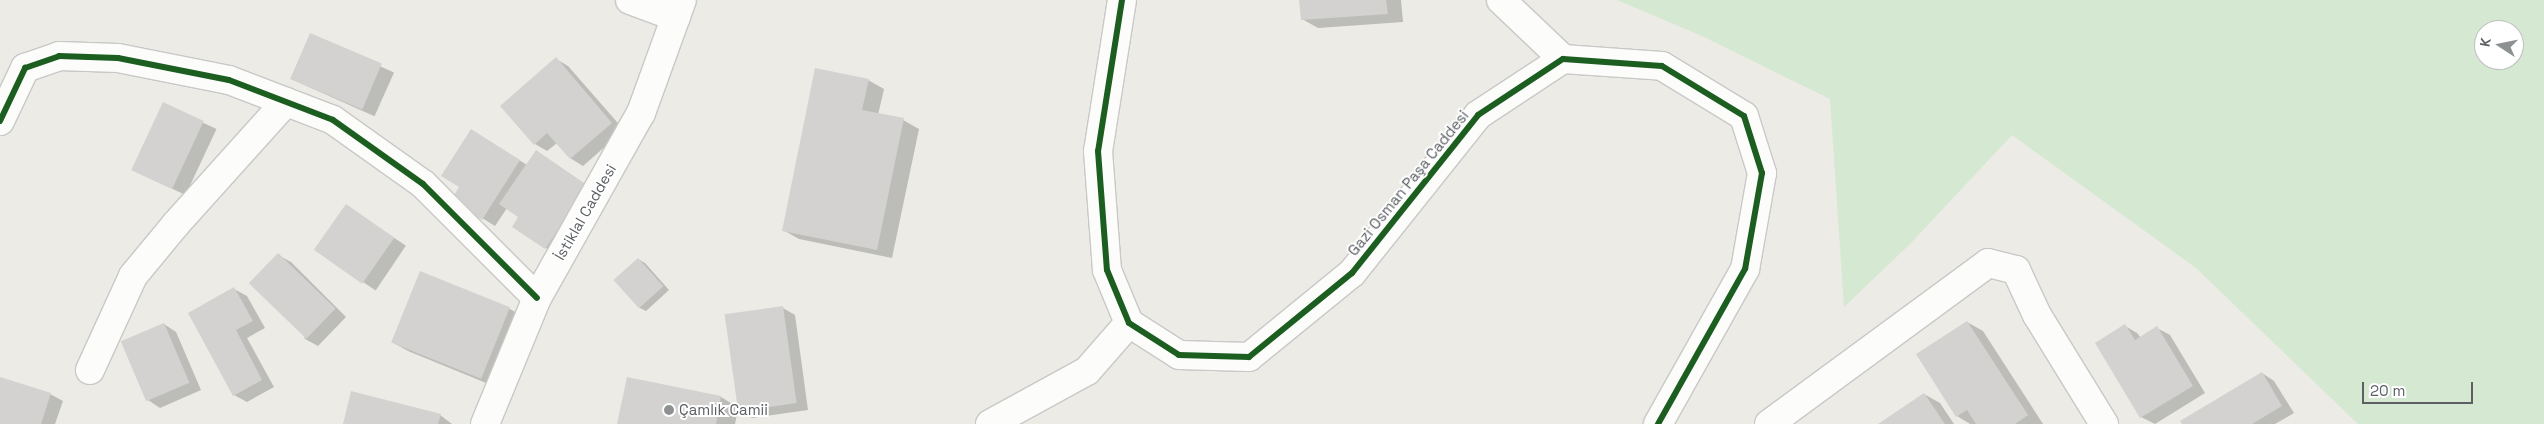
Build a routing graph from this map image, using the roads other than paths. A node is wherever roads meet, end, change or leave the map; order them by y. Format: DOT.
graph roads {
  1 [pos="630,0"];
  2 [pos="1501,0"];
  3 [pos="1121,1"];
  4 [pos="679,8"];
  5 [pos="1563,59"];
  6 [pos="286,102"];
  7 [pos="0,120"];
  8 [pos="536,298"];
  9 [pos="1129,323"];
  10 [pos="90,370"];
  11 [pos="1778,422"];
  12 [pos="485,424"];
  13 [pos="990,424"];
  14 [pos="1658,424"];
  15 [pos="2104,424"];
  1 -- 4 [label="street"];
  2 -- 5 [label="street"];
  3 -- 9 [label="street"];
  4 -- 8 [label="street, İstiklal Caddesi"];
  5 -- 9 [label="street, Gazi Osman Paşa Caddesi"];
  5 -- 14 [label="street"];
  6 -- 7 [label="street"];
  6 -- 8 [label="street"];
  6 -- 10 [label="street"];
  8 -- 12 [label="street, İstiklal Caddesi"];
  9 -- 13 [label="street"];
  11 -- 15 [label="street"];
}
